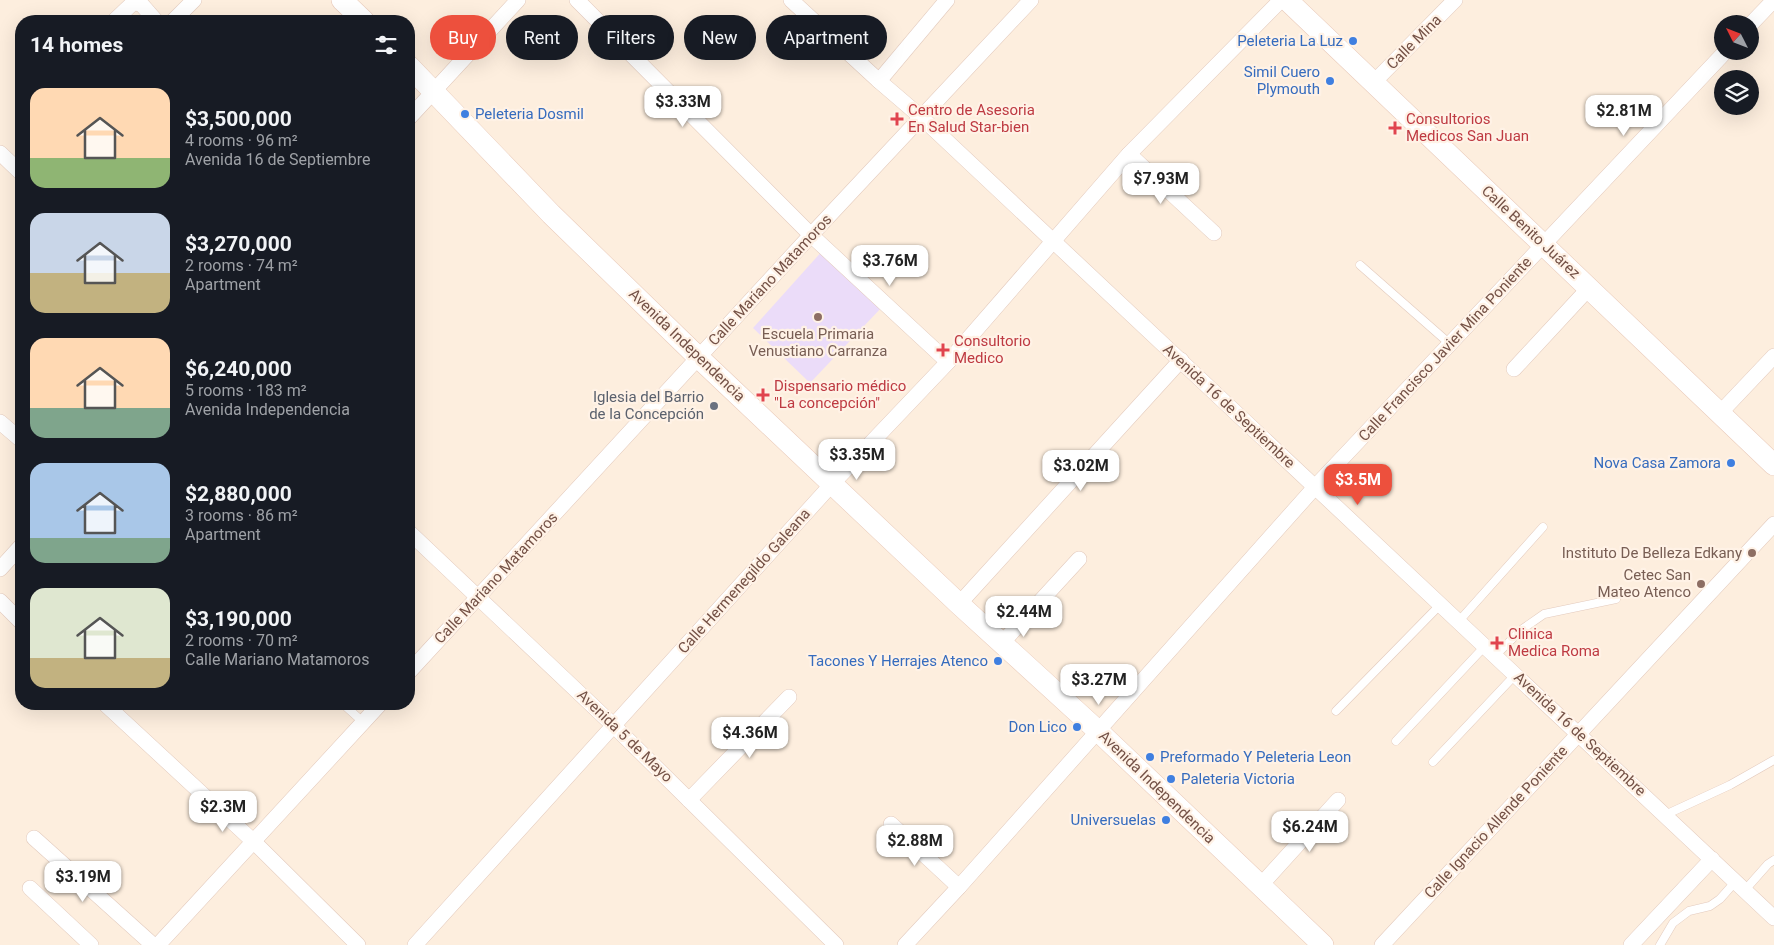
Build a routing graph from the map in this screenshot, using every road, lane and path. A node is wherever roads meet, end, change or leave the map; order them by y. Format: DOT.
graph roads {
  1 [pos="194,0"];
  2 [pos="342,0"];
  3 [pos="518,0"];
  4 [pos="577,0"];
  5 [pos="791,0"];
  6 [pos="947,0"];
  7 [pos="1031,0"];
  8 [pos="1455,0"];
  9 [pos="1774,0"];
  10 [pos="1290,1"];
  11 [pos="120,15"];
  12 [pos="151,15"];
  13 [pos="179,15"];
  14 [pos="358,15"];
  15 [pos="1759,16"];
  16 [pos="1717,60"];
  17 [pos="415,72"];
  18 [pos="879,81"];
  19 [pos="1373,83"];
  20 [pos="434,90"];
  21 [pos="415,111"];
  22 [pos="921,117"];
  23 [pos="0,153"];
  24 [pos="1130,154"];
  25 [pos="15,167"];
  26 [pos="1214,234"];
  27 [pos="811,235"];
  28 [pos="1053,240"];
  29 [pos="1543,244"];
  30 [pos="1360,264"];
  31 [pos="1590,288"];
  32 [pos="1450,344"];
  33 [pos="1774,356"];
  34 [pos="699,358"];
  35 [pos="1181,360"];
  36 [pos="948,362"];
  37 [pos="1514,370"];
  38 [pos="1720,413"];
  39 [pos="0,422"];
  40 [pos="15,435"];
  41 [pos="1774,465"];
  42 [pos="832,484"];
  43 [pos="1315,487"];
  44 [pos="1774,524"];
  45 [pos="1543,528"];
  46 [pos="415,538"];
  47 [pos="15,553"];
  48 [pos="1079,559"];
  49 [pos="0,569"];
  50 [pos="478,597"];
  51 [pos="1616,599"];
  52 [pos="0,601"];
  53 [pos="960,604"];
  54 [pos="1441,604"];
  55 [pos="15,616"];
  56 [pos="1459,621"];
  57 [pos="1002,643"];
  58 [pos="1491,651"];
  59 [pos="415,665"];
  60 [pos="1516,674"];
  61 [pos="789,697"];
  62 [pos="111,710"];
  63 [pos="350,710"];
  64 [pos="374,710"];
  65 [pos="1336,711"];
  66 [pos="363,722"];
  67 [pos="613,725"];
  68 [pos="1097,730"];
  69 [pos="1579,733"];
  70 [pos="1396,740"];
  71 [pos="1774,760"];
  72 [pos="1433,762"];
  73 [pos="689,800"];
  74 [pos="1338,800"];
  75 [pos="1665,815"];
  76 [pos="891,824"];
  77 [pos="34,838"];
  78 [pos="253,841"];
  79 [pos="1712,859"];
  80 [pos="1774,860"];
  81 [pos="1260,886"];
  82 [pos="1740,886"];
  83 [pos="959,887"];
  84 [pos="30,888"];
  85 [pos="1774,918"];
  86 [pos="91,945"];
  87 [pos="153,945"];
  88 [pos="158,945"];
  89 [pos="358,945"];
  90 [pos="415,945"];
  91 [pos="836,945"];
  92 [pos="905,945"];
  93 [pos="1323,945"];
  94 [pos="1382,945"];
  95 [pos="1631,945"];
  96 [pos="1660,945"];
  1 -- 13 [label="street"];
  2 -- 14 [label="main road"];
  3 -- 20 [label="street"];
  4 -- 27 [label="street"];
  5 -- 18 [label="street, Avenida 16 de Septiembre"];
  6 -- 18 [label="street"];
  7 -- 22 [label="street, Calle Mariano Matamoros"];
  8 -- 19 [label="street, Calle Mina"];
  9 -- 15 [label="street"];
  10 -- 19 [label="main road, Calle Benito Juárez"];
  10 -- 24 [label="street, Calle Hermenegildo Galeana"];
  11 -- 12 [label="street"];
  16 -- 29 [label="street, Calle Francisco Javier Mina Poniente"];
  17 -- 20 [label="main road, Avenida Independencia"];
  18 -- 22 [label="street, Avenida 16 de Septiembre"];
  19 -- 29 [label="main road, Calle Benito Juárez"];
  20 -- 21 [label="street"];
  20 -- 34 [label="main road, Avenida Independencia"];
  22 -- 27 [label="street, Calle Mariano Matamoros"];
  22 -- 28 [label="street, Avenida 16 de Septiembre"];
  23 -- 25 [label="street"];
  24 -- 26 [label="street"];
  24 -- 28 [label="street, Calle Hermenegildo Galeana"];
  27 -- 34 [label="street, Calle Mariano Matamoros"];
  27 -- 36 [label="street"];
  28 -- 35 [label="street, Avenida 16 de Septiembre"];
  28 -- 36 [label="street, Calle Hermenegildo Galeana"];
  29 -- 31 [label="main road, Calle Benito Juárez"];
  29 -- 32 [label="street, Calle Francisco Javier Mina Poniente"];
  30 -- 32 [label="lane"];
  31 -- 37 [label="street"];
  31 -- 38 [label="main road, Calle Benito Juárez"];
  32 -- 43 [label="street, Calle Francisco Javier Mina Poniente"];
  33 -- 38 [label="street"];
  34 -- 42 [label="main road, Avenida Independencia"];
  34 -- 50 [label="street, Calle Mariano Matamoros"];
  35 -- 43 [label="street, Avenida 16 de Septiembre"];
  35 -- 53 [label="street"];
  36 -- 42 [label="street, Calle Hermenegildo Galeana"];
  38 -- 41 [label="main road, Calle Benito Juárez"];
  39 -- 40 [label="street"];
  42 -- 53 [label="main road, Avenida Independencia"];
  42 -- 67 [label="street, Calle Hermenegildo Galeana"];
  43 -- 54 [label="street, Avenida 16 de Septiembre"];
  43 -- 68 [label="street, Calle Francisco Javier Mina Poniente"];
  44 -- 69 [label="street, Calle Ignacio Allende Poniente"];
  45 -- 56 [label="lane"];
  46 -- 50 [label="street, Avenida 5 de Mayo"];
  47 -- 49 [label="street"];
  48 -- 57 [label="street"];
  50 -- 59 [label="street, Calle Mariano Matamoros"];
  50 -- 67 [label="street, Avenida 5 de Mayo"];
  51 -- 58 [label="lane"];
  52 -- 55 [label="street"];
  53 -- 57 [label="main road, Avenida Independencia"];
  54 -- 56 [label="street, Avenida 16 de Septiembre"];
  54 -- 65 [label="lane"];
  56 -- 58 [label="street, Avenida 16 de Septiembre"];
  57 -- 68 [label="main road, Avenida Independencia"];
  58 -- 60 [label="street, Avenida 16 de Septiembre"];
  58 -- 70 [label="lane"];
  60 -- 69 [label="street, Avenida 16 de Septiembre"];
  60 -- 72 [label="lane"];
  61 -- 73 [label="street"];
  62 -- 78 [label="street"];
  63 -- 66 [label="lane"];
  64 -- 66 [label="street"];
  66 -- 78 [label="street"];
  67 -- 73 [label="street, Avenida 5 de Mayo"];
  67 -- 90 [label="street, Calle Hermenegildo Galeana"];
  68 -- 81 [label="main road, Avenida Independencia"];
  68 -- 83 [label="street, Calle Francisco Javier Mina Poniente"];
  69 -- 75 [label="street, Avenida 16 de Septiembre"];
  69 -- 94 [label="street, Calle Ignacio Allende Poniente"];
  71 -- 75 [label="lane"];
  73 -- 91 [label="street, Avenida 5 de Mayo"];
  74 -- 81 [label="street"];
  75 -- 79 [label="street, Avenida 16 de Septiembre"];
  76 -- 83 [label="street"];
  77 -- 87 [label="street"];
  78 -- 88 [label="street"];
  78 -- 89 [label="street"];
  79 -- 82 [label="street, Avenida 16 de Septiembre"];
  79 -- 95 [label="street"];
  80 -- 82 [label="lane"];
  81 -- 93 [label="main road, Avenida Independencia"];
  82 -- 85 [label="street, Avenida 16 de Septiembre"];
  82 -- 96 [label="lane"];
  83 -- 92 [label="street, Calle Francisco Javier Mina Poniente"];
  84 -- 86 [label="street"];
}
